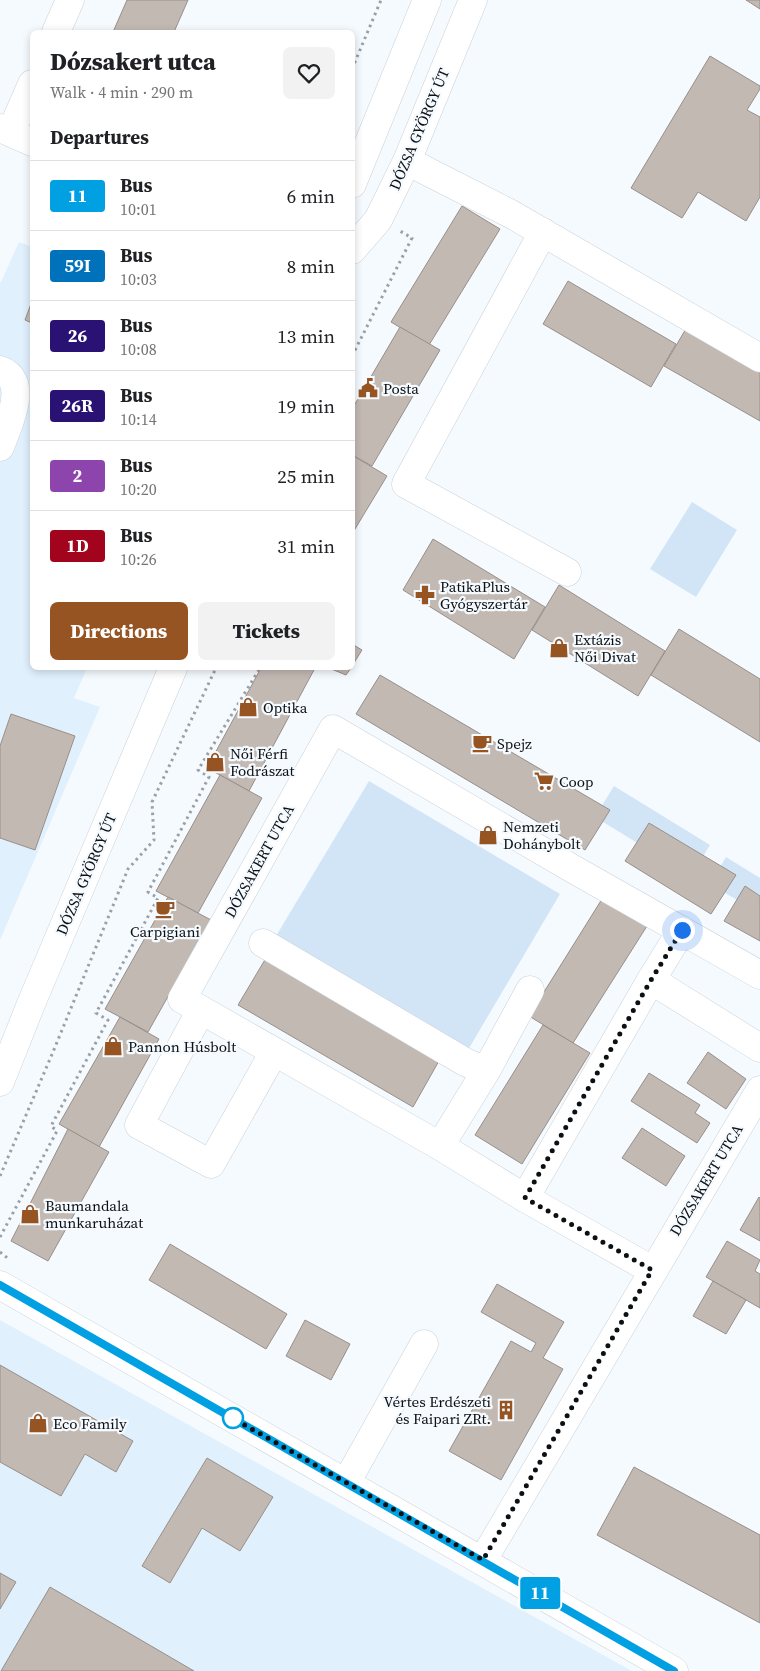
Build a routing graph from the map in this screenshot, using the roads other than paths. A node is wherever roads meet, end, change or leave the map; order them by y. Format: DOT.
graph roads {
  1 [pos="70,0"];
  2 [pos="427,0"];
  3 [pos="474,0"];
  4 [pos="57,30"];
  5 [pos="30,90"];
  6 [pos="14,134"];
  7 [pos="407,161"];
  8 [pos="355,177"];
  9 [pos="543,232"];
  10 [pos="355,247"];
  11 [pos="760,358"];
  12 [pos="0,370"];
  13 [pos="0,447"];
  14 [pos="568,572"];
  15 [pos="173,670"];
  16 [pos="682,930"];
  17 [pos="263,943"];
  18 [pos="760,976"];
  19 [pos="651,980"];
  20 [pos="530,990"];
  21 [pos="201,1010"];
  22 [pos="760,1048"];
  23 [pos="274,1052"];
  24 [pos="486,1071"];
  25 [pos="0,1082"];
  26 [pos="760,1090"];
  27 [pos="440,1146"];
  28 [pos="525,1198"];
  29 [pos="652,1270"];
  30 [pos="0,1285"];
  31 [pos="424,1344"];
  32 [pos="346,1483"];
  33 [pos="483,1560"];
  34 [pos="674,1671"];
  1 -- 4 [label="street"];
  2 -- 8 [label="street"];
  3 -- 7 [label="street, DÓZSA GYÖRGY ÚT"];
  5 -- 6 [label="street"];
  7 -- 9 [label="street"];
  7 -- 10 [label="street, DÓZSA GYÖRGY ÚT"];
  9 -- 11 [label="street"];
  9 -- 14 [label="street"];
  12 -- 13 [label="street"];
  15 -- 25 [label="street, DÓZSA GYÖRGY ÚT"];
  16 -- 18 [label="street, DÓZSAKERT UTCA"];
  16 -- 19 [label="street"];
  16 -- 21 [label="street, DÓZSAKERT UTCA"];
  17 -- 24 [label="street"];
  19 -- 22 [label="street"];
  19 -- 28 [label="street"];
  20 -- 24 [label="street"];
  21 -- 23 [label="street, DÓZSAKERT UTCA"];
  21 -- 23 [label="street"];
  23 -- 27 [label="street, DÓZSAKERT UTCA"];
  24 -- 27 [label="street"];
  26 -- 29 [label="street, DÓZSAKERT UTCA"];
  27 -- 28 [label="street, DÓZSAKERT UTCA"];
  28 -- 29 [label="street, DÓZSAKERT UTCA"];
  29 -- 33 [label="street, DÓZSAKERT UTCA"];
  30 -- 32 [label="street"];
  31 -- 32 [label="street"];
  32 -- 33 [label="street"];
  33 -- 34 [label="street"];
}
